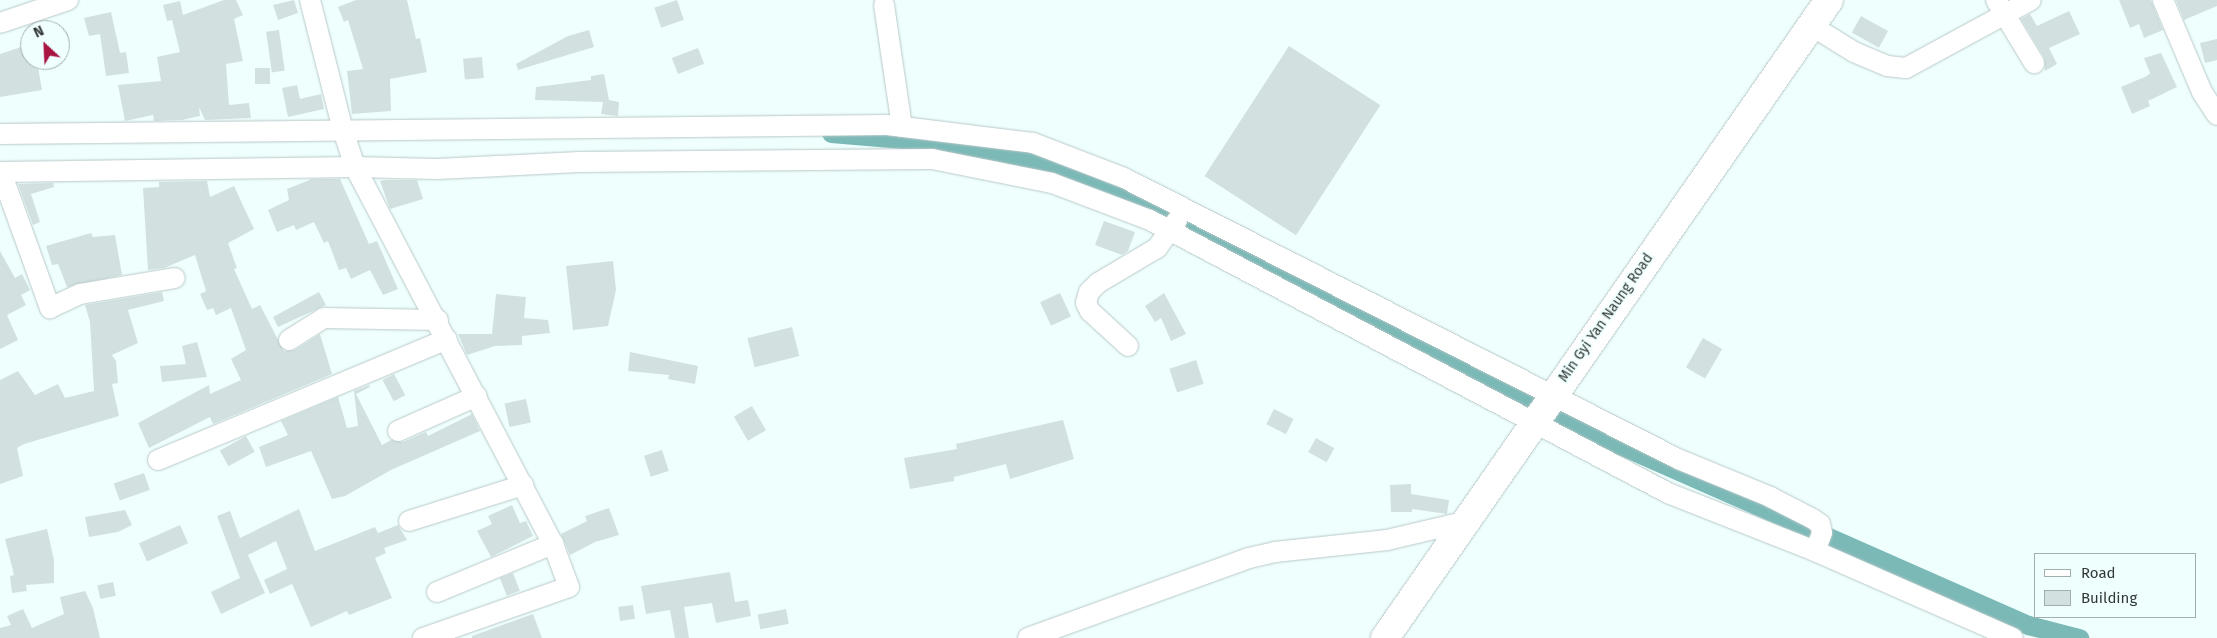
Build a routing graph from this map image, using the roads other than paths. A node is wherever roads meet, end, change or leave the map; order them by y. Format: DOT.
graph roads {
  1 [pos="68,0"];
  2 [pos="310,0"];
  3 [pos="1828,0"];
  4 [pos="2031,0"];
  5 [pos="2163,0"];
  6 [pos="884,5"];
  7 [pos="2000,7"];
  8 [pos="0,23"];
  9 [pos="1812,26"];
  10 [pos="2034,63"];
  11 [pos="2217,115"];
  12 [pos="902,127"];
  13 [pos="343,130"];
  14 [pos="0,134"];
  15 [pos="355,167"];
  16 [pos="0,172"];
  17 [pos="1176,221"];
  18 [pos="175,278"];
  19 [pos="438,320"];
  20 [pos="448,339"];
  21 [pos="289,340"];
  22 [pos="1128,346"];
  23 [pos="477,396"];
  24 [pos="1542,409"];
  25 [pos="398,431"];
  26 [pos="158,460"];
  27 [pos="523,485"];
  28 [pos="409,521"];
  29 [pos="1468,521"];
  30 [pos="1818,543"];
  31 [pos="553,544"];
  32 [pos="437,592"];
  33 [pos="423,638"];
  34 [pos="1028,638"];
  35 [pos="1385,638"];
  36 [pos="2013,638"];
  1 -- 8 [label="street"];
  2 -- 13 [label="street"];
  3 -- 9 [label="street, Min Gyi Yan Naung Road"];
  4 -- 7 [label="street"];
  5 -- 11 [label="street"];
  6 -- 12 [label="street"];
  7 -- 9 [label="street"];
  7 -- 10 [label="street"];
  9 -- 24 [label="street, Min Gyi Yan Naung Road"];
  12 -- 13 [label="street"];
  12 -- 17 [label="street"];
  13 -- 14 [label="street"];
  13 -- 15 [label="street"];
  15 -- 16 [label="street"];
  15 -- 17 [label="street"];
  15 -- 19 [label="street"];
  16 -- 18 [label="street"];
  17 -- 22 [label="street"];
  17 -- 24 [label="street"];
  17 -- 24 [label="street"];
  19 -- 20 [label="street"];
  19 -- 21 [label="street"];
  20 -- 23 [label="street"];
  20 -- 26 [label="street"];
  23 -- 25 [label="street"];
  23 -- 27 [label="street"];
  24 -- 29 [label="street, Min Gyi Yan Naung Road"];
  24 -- 30 [label="street"];
  24 -- 30 [label="street"];
  27 -- 28 [label="street"];
  27 -- 31 [label="street"];
  29 -- 34 [label="street"];
  29 -- 35 [label="street, Min Gyi Yan Naung Road"];
  30 -- 36 [label="street"];
  31 -- 32 [label="street"];
  31 -- 33 [label="street"];
}
